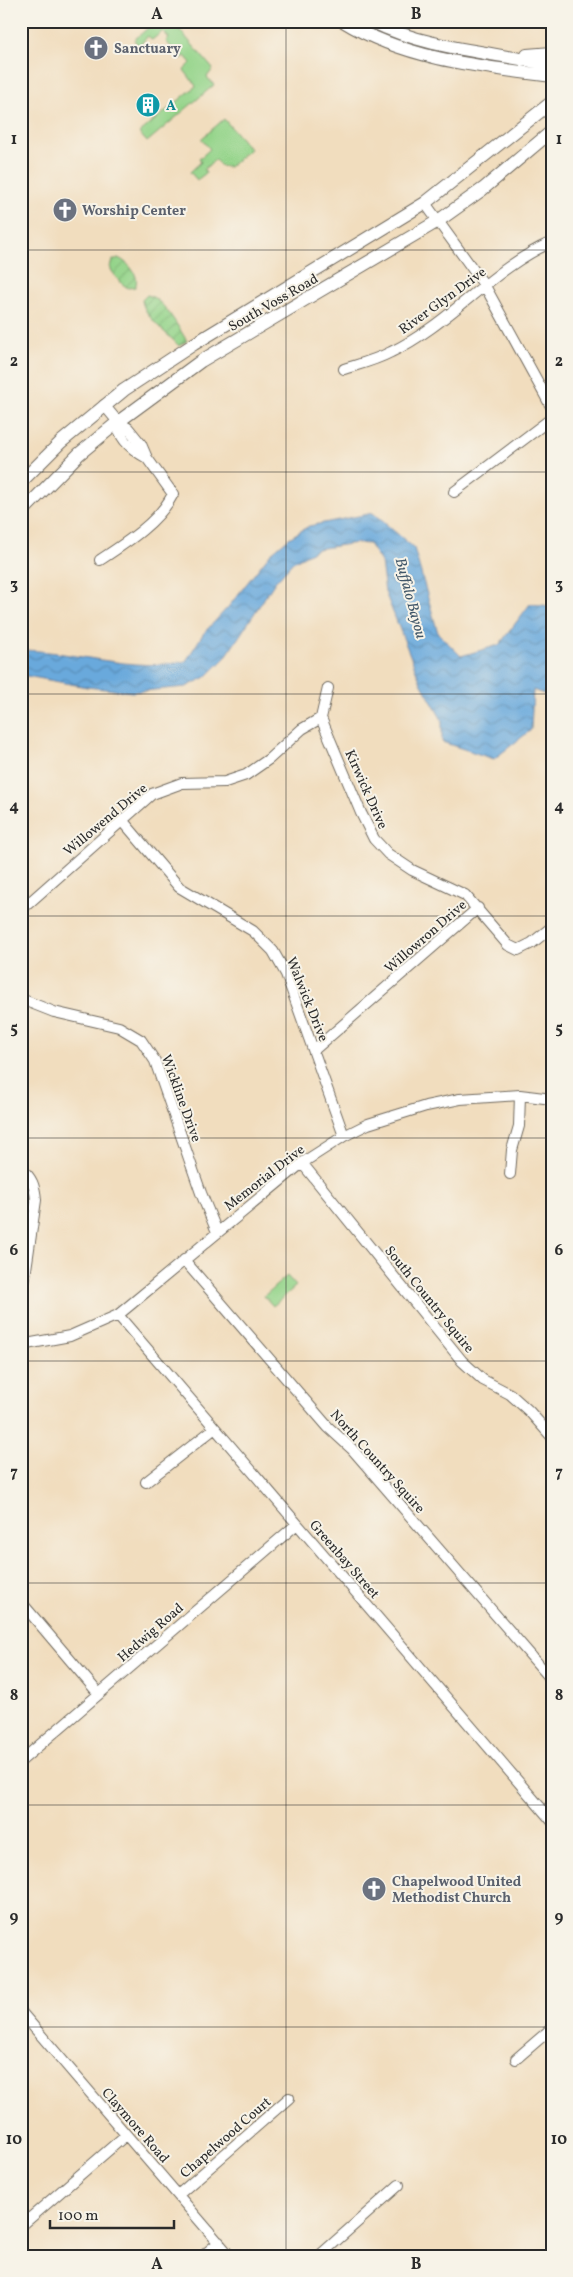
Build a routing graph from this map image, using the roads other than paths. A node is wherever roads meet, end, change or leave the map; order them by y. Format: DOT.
graph roads {
  1 [pos="343,21"];
  2 [pos="371,21"];
  3 [pos="395,39"];
  4 [pos="552,53"];
  5 [pos="510,56"];
  6 [pos="552,65"];
  7 [pos="552,76"];
  8 [pos="552,102"];
  9 [pos="552,131"];
  10 [pos="425,203"];
  11 [pos="438,222"];
  12 [pos="552,242"];
  13 [pos="300,279"];
  14 [pos="485,286"];
  15 [pos="311,297"];
  16 [pos="344,369"];
  17 [pos="104,405"];
  18 [pos="552,408"];
  19 [pos="552,418"];
  20 [pos="118,422"];
  21 [pos="21,482"];
  22 [pos="454,492"];
  23 [pos="23,509"];
  24 [pos="100,560"];
  25 [pos="328,688"];
  26 [pos="321,718"];
  27 [pos="122,820"];
  28 [pos="478,908"];
  29 [pos="21,910"];
  30 [pos="552,927"];
  31 [pos="21,999"];
  32 [pos="314,1050"];
  33 [pos="520,1095"];
  34 [pos="552,1099"];
  35 [pos="344,1136"];
  36 [pos="302,1163"];
  37 [pos="21,1169"];
  38 [pos="510,1174"];
  39 [pos="217,1232"];
  40 [pos="184,1260"];
  41 [pos="21,1304"];
  42 [pos="118,1315"];
  43 [pos="21,1345"];
  44 [pos="214,1428"];
  45 [pos="552,1437"];
  46 [pos="146,1482"];
  47 [pos="297,1524"];
  48 [pos="21,1602"];
  49 [pos="552,1680"];
  50 [pos="99,1694"];
  51 [pos="21,1761"];
  52 [pos="552,1821"];
  53 [pos="21,2012"];
  54 [pos="552,2028"];
  55 [pos="516,2059"];
  56 [pos="289,2098"];
  57 [pos="126,2135"];
  58 [pos="400,2185"];
  59 [pos="178,2196"];
  60 [pos="21,2226"];
  61 [pos="219,2242"];
  62 [pos="203,2256"];
  63 [pos="230,2256"];
  64 [pos="319,2256"];
  1 -- 3 [label="main road"];
  2 -- 3 [label="main road"];
  3 -- 5 [label="main road"];
  3 -- 7 [label="main road"];
  4 -- 5 [label="main road"];
  5 -- 6 [label="main road"];
  8 -- 10 [label="main road, South Voss Road"];
  9 -- 11 [label="main road, South Voss Road"];
  10 -- 11 [label="street"];
  10 -- 13 [label="main road, South Voss Road"];
  11 -- 14 [label="street"];
  11 -- 15 [label="main road, South Voss Road"];
  12 -- 14 [label="street, River Glyn Drive"];
  13 -- 15 [label="main road"];
  13 -- 17 [label="main road, South Voss Road"];
  14 -- 16 [label="street, River Glyn Drive"];
  14 -- 18 [label="street"];
  15 -- 20 [label="main road, South Voss Road"];
  17 -- 20 [label="street"];
  17 -- 21 [label="main road, South Voss Road"];
  19 -- 22 [label="street"];
  20 -- 23 [label="main road, South Voss Road"];
  20 -- 24 [label="street"];
  25 -- 26 [label="street"];
  26 -- 27 [label="street, Willowend Drive"];
  26 -- 28 [label="street, Kirwick Drive"];
  27 -- 29 [label="street, Willowend Drive"];
  27 -- 32 [label="street, Walwick Drive"];
  28 -- 30 [label="street, Willowron Drive"];
  28 -- 32 [label="street, Willowron Drive"];
  31 -- 39 [label="street, Wickline Drive"];
  32 -- 35 [label="street, Walwick Drive"];
  33 -- 34 [label="street, Memorial Drive"];
  33 -- 35 [label="street, Memorial Drive"];
  33 -- 38 [label="street"];
  35 -- 36 [label="street, Memorial Drive"];
  36 -- 39 [label="street, Memorial Drive"];
  36 -- 45 [label="street, South Country Squire"];
  37 -- 41 [label="street"];
  39 -- 40 [label="street, Memorial Drive"];
  40 -- 42 [label="street, Memorial Drive"];
  40 -- 49 [label="street, North Country Squire"];
  42 -- 43 [label="street, Memorial Drive"];
  42 -- 44 [label="street, Greenbay Street"];
  44 -- 46 [label="street"];
  44 -- 47 [label="street, Greenbay Street"];
  47 -- 50 [label="street, Hedwig Road"];
  47 -- 52 [label="street, Greenbay Street"];
  48 -- 50 [label="street"];
  50 -- 51 [label="street, Hedwig Road"];
  53 -- 57 [label="street, Claymore Road"];
  54 -- 55 [label="street"];
  56 -- 59 [label="street, Chapelwood Court"];
  57 -- 59 [label="street, Claymore Road"];
  57 -- 60 [label="street"];
  58 -- 64 [label="street"];
  59 -- 61 [label="street, Claymore Road"];
  61 -- 62 [label="street"];
  61 -- 63 [label="street, Claymore Road"];
}
